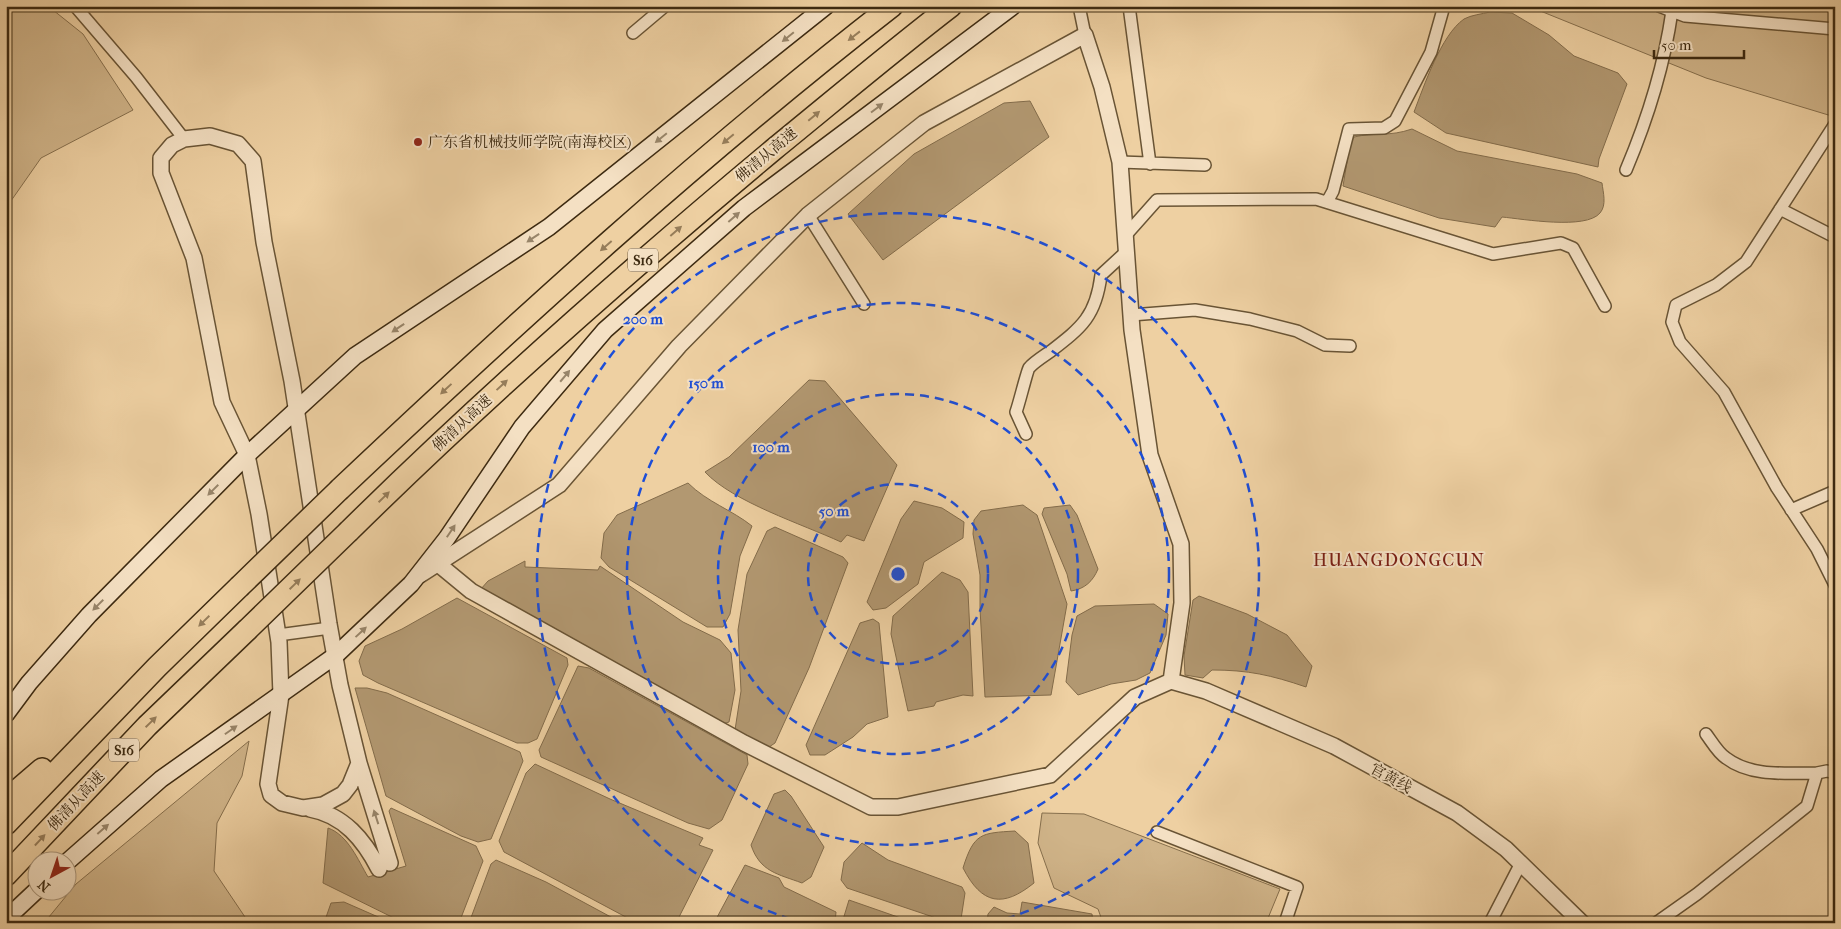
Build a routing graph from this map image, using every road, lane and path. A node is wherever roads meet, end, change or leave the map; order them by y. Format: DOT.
graph roads {
  1 [pos="75,6"];
  2 [pos="665,6"];
  3 [pos="826,6"];
  4 [pos="892,6"];
  5 [pos="951,6"];
  6 [pos="1013,6"];
  7 [pos="1079,6"];
  8 [pos="1129,6"];
  9 [pos="1444,6"];
  10 [pos="1659,6"];
  11 [pos="1672,11"];
  12 [pos="1835,29"];
  13 [pos="634,33"];
  14 [pos="1085,35"];
  15 [pos="1835,124"];
  16 [pos="184,139"];
  17 [pos="1120,162"];
  18 [pos="1150,164"];
  19 [pos="1205,166"];
  20 [pos="1626,170"];
  21 [pos="1327,202"];
  22 [pos="1780,209"];
  23 [pos="808,215"];
  24 [pos="1125,236"];
  25 [pos="1835,237"];
  26 [pos="1126,251"];
  27 [pos="864,304"];
  28 [pos="1605,306"];
  29 [pos="1131,315"];
  30 [pos="1350,346"];
  31 [pos="296,408"];
  32 [pos="1026,434"];
  33 [pos="247,455"];
  34 [pos="1835,491"];
  35 [pos="1792,510"];
  36 [pos="437,563"];
  37 [pos="411,584"];
  38 [pos="1835,585"];
  39 [pos="330,628"];
  40 [pos="278,635"];
  41 [pos="336,655"];
  42 [pos="1171,681"];
  43 [pos="281,695"];
  44 [pos="121,703"];
  45 [pos="6,714"];
  46 [pos="1706,734"];
  47 [pos="359,763"];
  48 [pos="1817,773"];
  49 [pos="1835,773"];
  50 [pos="6,800"];
  51 [pos="303,808"];
  52 [pos="6,824"];
  53 [pos="1157,832"];
  54 [pos="78,852"];
  55 [pos="1521,863"];
  56 [pos="6,876"];
  57 [pos="28,899"];
  58 [pos="6,919"];
  59 [pos="1285,923"];
  60 [pos="1490,923"];
  61 [pos="1582,923"];
  62 [pos="1656,923"];
  1 -- 16 [label="street"];
  2 -- 13 [label="street"];
  3 -- 31 [label="main road, one-way"];
  4 -- 44 [label="highway, S16, one-way, bridge"];
  56 -- 5 [label="highway, 佛清从高速 / S16, one-way, bridge"];
  37 -- 6 [label="main road, one-way"];
  7 -- 14 [label="street"];
  8 -- 18 [label="street"];
  9 -- 21 [label="street"];
  10 -- 11 [label="street"];
  11 -- 12 [label="street"];
  11 -- 20 [label="street"];
  14 -- 17 [label="street"];
  14 -- 23 [label="street"];
  15 -- 22 [label="street"];
  16 -- 31 [label="street"];
  16 -- 33 [label="street"];
  17 -- 18 [label="street"];
  17 -- 24 [label="street"];
  18 -- 19 [label="street"];
  21 -- 24 [label="street"];
  21 -- 28 [label="street"];
  22 -- 25 [label="street"];
  22 -- 35 [label="street"];
  23 -- 27 [label="street"];
  23 -- 36 [label="street"];
  24 -- 26 [label="street"];
  26 -- 29 [label="street"];
  26 -- 32 [label="street"];
  29 -- 30 [label="street"];
  29 -- 42 [label="street"];
  31 -- 33 [label="main road"];
  31 -- 39 [label="street"];
  33 -- 40 [label="street"];
  33 -- 45 [label="main road, one-way"];
  34 -- 35 [label="street"];
  35 -- 38 [label="street"];
  36 -- 37 [label="street"];
  36 -- 42 [label="street"];
  41 -- 37 [label="main road, one-way"];
  39 -- 40 [label="street"];
  39 -- 41 [label="street"];
  40 -- 43 [label="street"];
  41 -- 43 [label="main road"];
  41 -- 47 [label="street"];
  42 -- 55 [label="street, 官黄线"];
  43 -- 51 [label="street"];
  54 -- 43 [label="main road, one-way"];
  44 -- 50 [label="highway"];
  44 -- 52 [label="highway, S16"];
  46 -- 48 [label="street"];
  47 -- 51 [label="street"];
  51 -- 47 [label="street, one-way"];
  48 -- 49 [label="street"];
  48 -- 62 [label="street"];
  53 -- 59 [label="street"];
  55 -- 60 [label="street"];
  55 -- 61 [label="street, 官黄线"];
  57 -- 58 [label="main road"];
}
